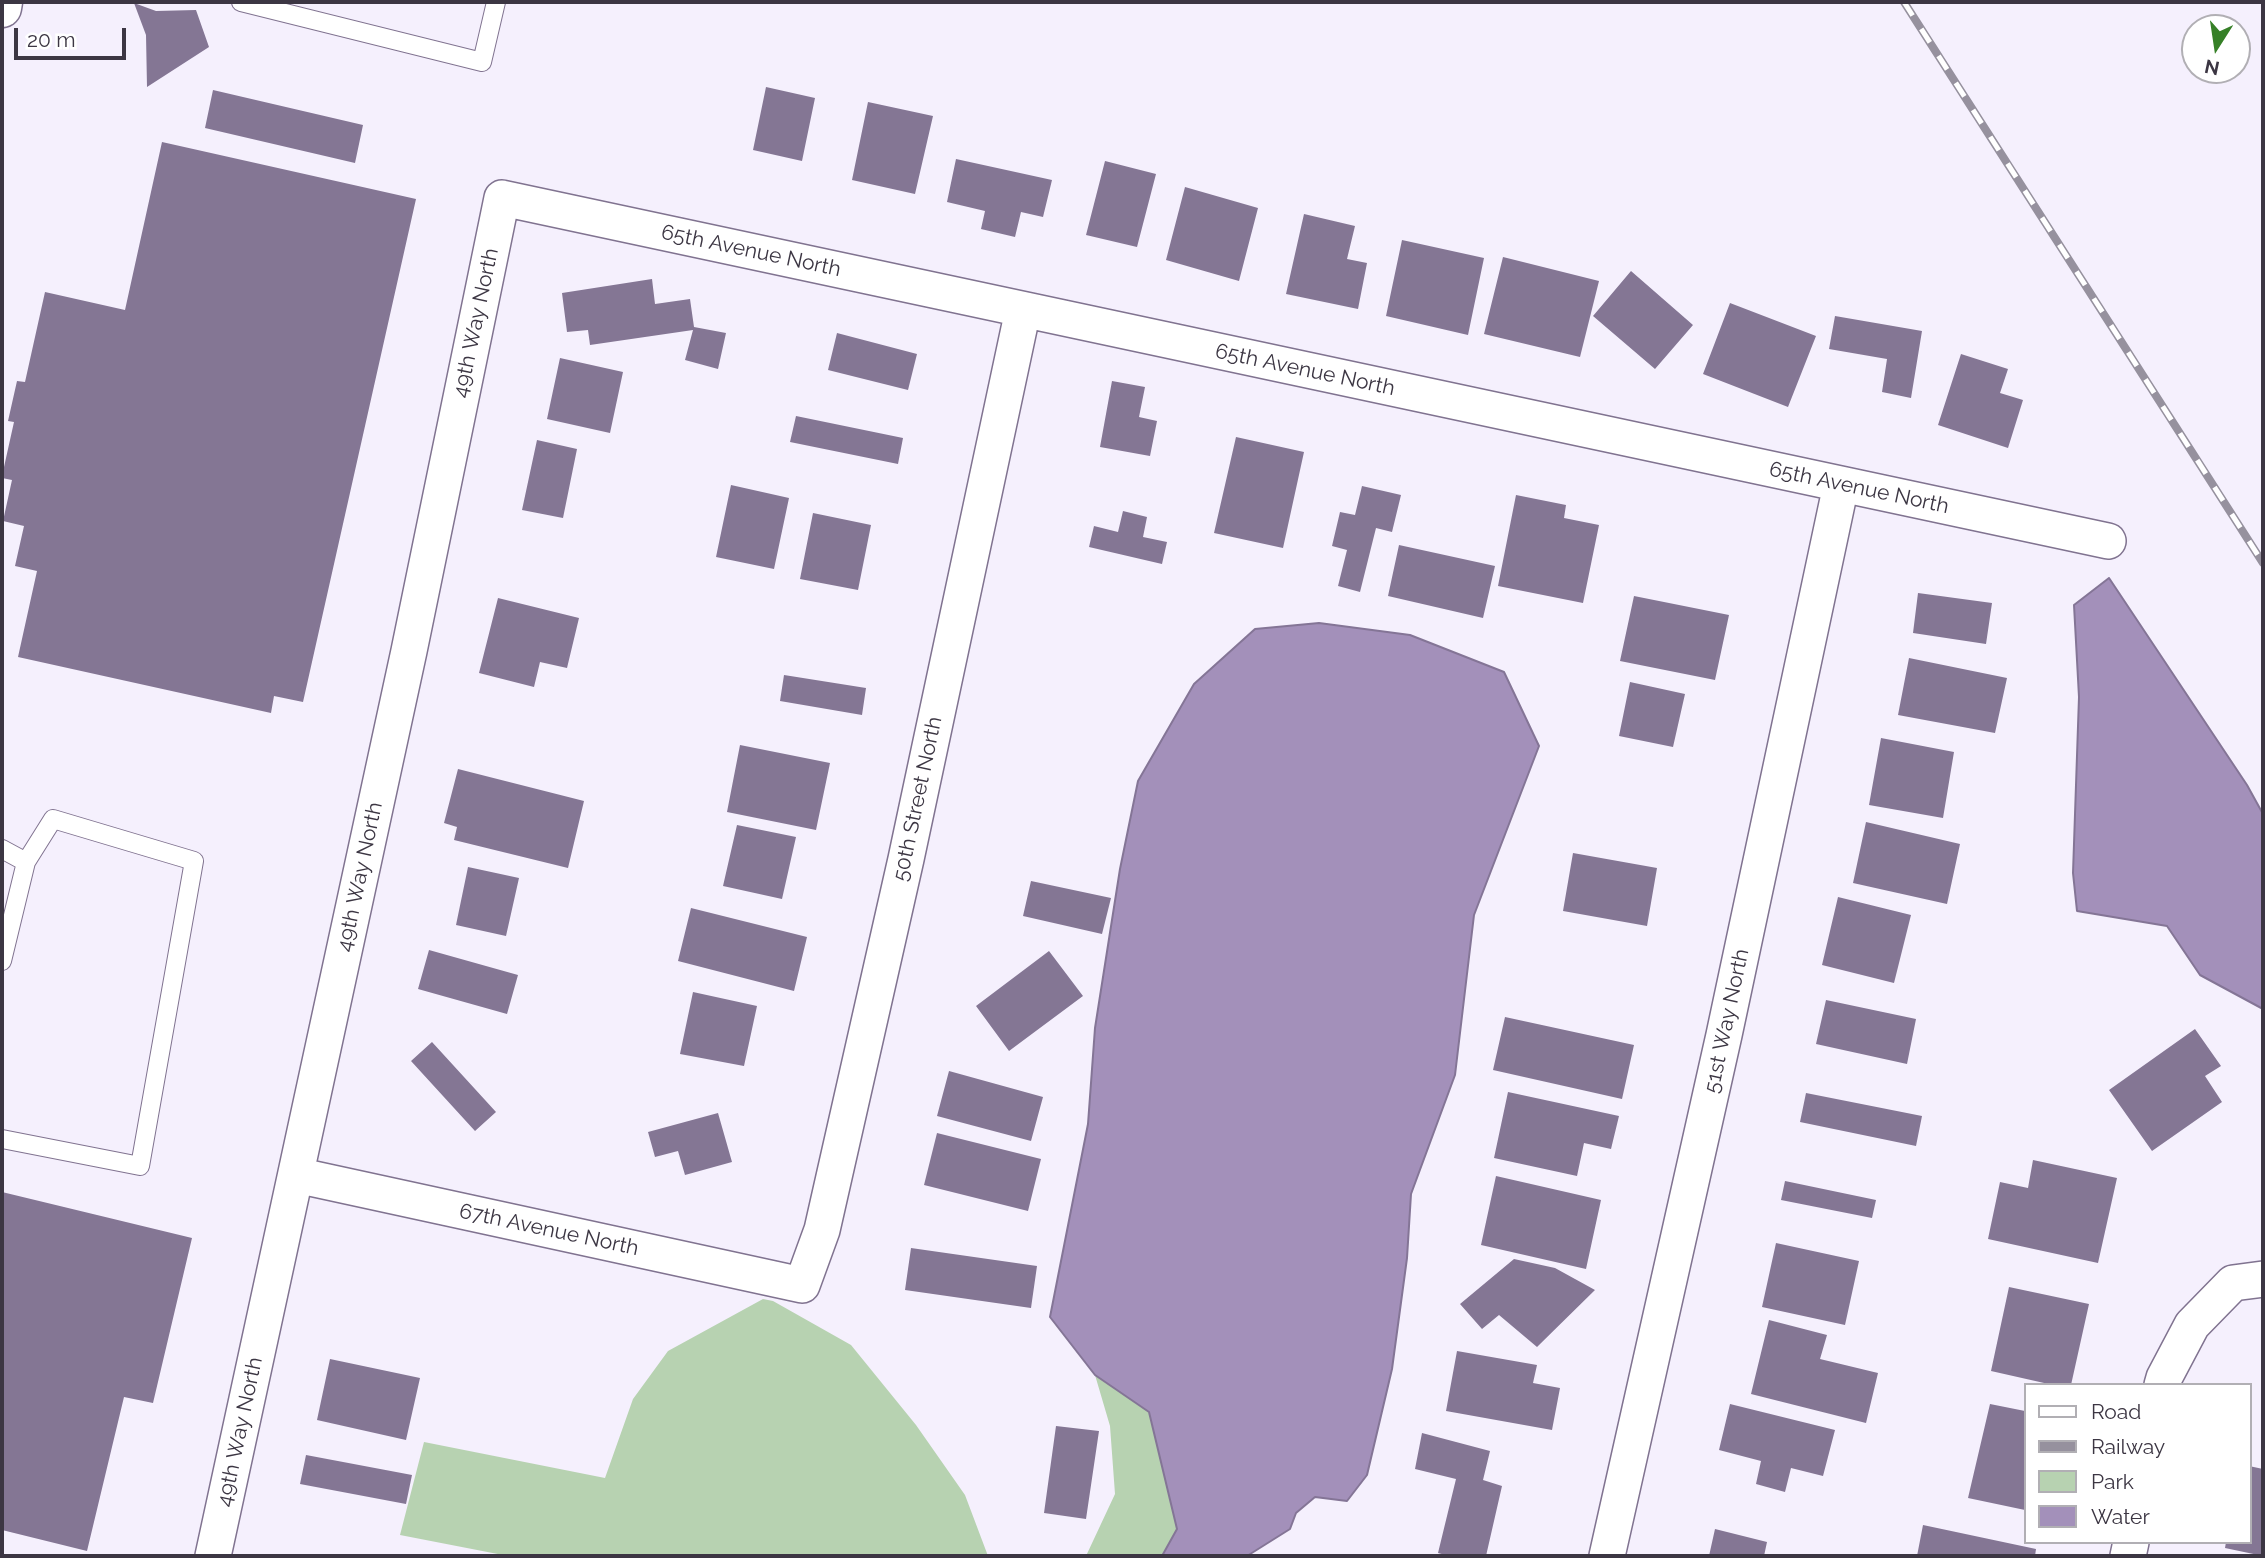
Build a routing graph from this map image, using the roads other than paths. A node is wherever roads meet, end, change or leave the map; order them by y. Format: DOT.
graph roads {
  1 [pos="3,2"];
  2 [pos="240,2"];
  3 [pos="496,2"];
  4 [pos="2,8"];
  5 [pos="502,198"];
  6 [pos="1023,310"];
  7 [pos="1841,485"];
  8 [pos="2108,541"];
  9 [pos="2,849"];
  10 [pos="26,862"];
  11 [pos="2,961"];
  12 [pos="2,1139"];
  13 [pos="296,1175"];
  14 [pos="2263,1279"];
  15 [pos="802,1285"];
  16 [pos="2163,1383"];
  17 [pos="213,1556"];
  18 [pos="1607,1556"];
  1 -- 4 [label="main road"];
  2 -- 3 [label="lane"];
  5 -- 6 [label="street, 65th Avenue North"];
  5 -- 13 [label="street, 49th Way North"];
  6 -- 7 [label="street, 65th Avenue North"];
  6 -- 15 [label="street, 50th Street North"];
  7 -- 8 [label="street, 65th Avenue North"];
  7 -- 18 [label="street, 51st Way North"];
  9 -- 10 [label="lane"];
  10 -- 11 [label="lane"];
  10 -- 12 [label="lane"];
  13 -- 15 [label="street, 67th Avenue North"];
  13 -- 17 [label="street, 49th Way North"];
  14 -- 16 [label="street"];
}
